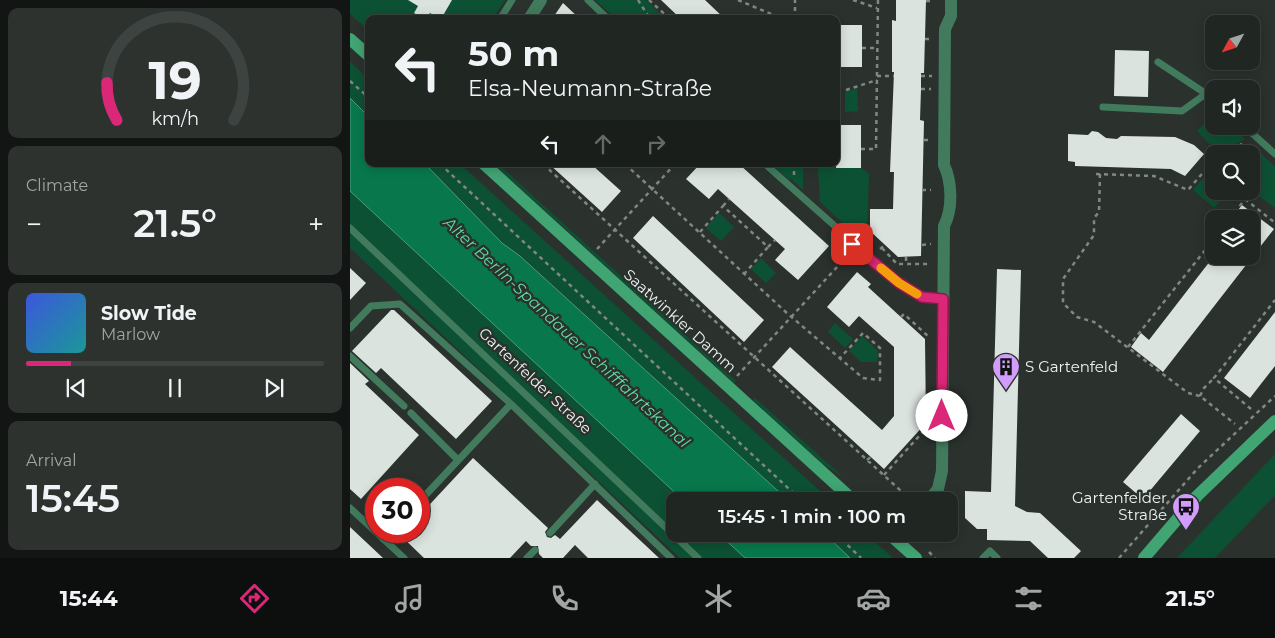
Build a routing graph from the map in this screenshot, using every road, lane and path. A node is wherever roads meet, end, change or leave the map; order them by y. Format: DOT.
graph roads {
  1 [pos="512,0"];
  2 [pos="541,0"];
  3 [pos="588,0"];
  4 [pos="638,0"];
  5 [pos="649,0"];
  6 [pos="738,0"];
  7 [pos="795,0"];
  8 [pos="853,0"];
  9 [pos="878,0"];
  10 [pos="951,0"];
  11 [pos="926,1"];
  12 [pos="932,1"];
  13 [pos="878,8"];
  14 [pos="503,15"];
  15 [pos="532,15"];
  16 [pos="604,15"];
  17 [pos="647,15"];
  18 [pos="666,15"];
  19 [pos="774,15"];
  20 [pos="795,15"];
  21 [pos="350,39"];
  22 [pos="862,48"];
  23 [pos="877,48"];
  24 [pos="365,52"];
  25 [pos="1158,62"];
  26 [pos="877,76"];
  27 [pos="894,76"];
  28 [pos="350,80"];
  29 [pos="877,80"];
  30 [pos="921,89"];
  31 [pos="933,89"];
  32 [pos="846,90"];
  33 [pos="1205,92"];
  34 [pos="365,94"];
  35 [pos="1205,94"];
  36 [pos="1103,108"];
  37 [pos="1255,137"];
  38 [pos="924,140"];
  39 [pos="932,140"];
  40 [pos="1241,145"];
  41 [pos="861,149"];
  42 [pos="1275,154"];
  43 [pos="443,167"];
  44 [pos="487,167"];
  45 [pos="547,167"];
  46 [pos="628,167"];
  47 [pos="672,167"];
  48 [pos="768,167"];
  49 [pos="1205,170"];
  50 [pos="652,189"];
  51 [pos="922,190"];
  52 [pos="931,190"];
  53 [pos="729,199"];
  54 [pos="1246,200"];
  55 [pos="723,206"];
  56 [pos="1274,222"];
  57 [pos="350,228"];
  58 [pos="616,229"];
  59 [pos="700,232"];
  60 [pos="775,240"];
  61 [pos="922,244"];
  62 [pos="932,244"];
  63 [pos="854,245"];
  64 [pos="768,247"];
  65 [pos="882,248"];
  66 [pos="598,249"];
  67 [pos="1205,250"];
  68 [pos="906,257"];
  69 [pos="906,264"];
  70 [pos="932,264"];
  71 [pos="744,274"];
  72 [pos="678,281"];
  73 [pos="675,284"];
  74 [pos="698,299"];
  75 [pos="943,299"];
  76 [pos="1275,300"];
  77 [pos="695,302"];
  78 [pos="793,315"];
  79 [pos="901,317"];
  80 [pos="350,328"];
  81 [pos="931,339"];
  82 [pos="1128,347"];
  83 [pos="350,356"];
  84 [pos="755,357"];
  85 [pos="840,358"];
  86 [pos="737,376"];
  87 [pos="1214,378"];
  88 [pos="1200,396"];
  89 [pos="1275,396"];
  90 [pos="512,404"];
  91 [pos="404,406"];
  92 [pos="1251,409"];
  93 [pos="411,412"];
  94 [pos="830,420"];
  95 [pos="1275,421"];
  96 [pos="827,423"];
  97 [pos="930,424"];
  98 [pos="1235,424"];
  99 [pos="871,457"];
  100 [pos="458,460"];
  101 [pos="867,460"];
  102 [pos="884,475"];
  103 [pos="595,484"];
  104 [pos="430,490"];
  105 [pos="792,492"];
  106 [pos="844,492"];
  107 [pos="902,492"];
  108 [pos="936,492"];
  109 [pos="350,508"];
  110 [pos="365,522"];
  111 [pos="550,533"];
  112 [pos="844,542"];
  113 [pos="901,542"];
  114 [pos="387,543"];
  115 [pos="534,550"];
  116 [pos="404,558"];
  117 [pos="526,558"];
  118 [pos="671,558"];
  119 [pos="698,558"];
  120 [pos="861,558"];
  121 [pos="916,558"];
  122 [pos="983,558"];
  123 [pos="997,558"];
  124 [pos="1119,558"];
  125 [pos="1144,558"];
  1 -- 14 [label="lane"];
  2 -- 15 [label="street"];
  3 -- 16 [label="lane"];
  4 -- 17 [label="path"];
  5 -- 18 [label="path"];
  6 -- 19 [label="path"];
  7 -- 20 [label="path"];
  8 -- 13 [label="path"];
  9 -- 13 [label="path"];
  10 -- 75 [label="street"];
  11 -- 12 [label="path"];
  13 -- 23 [label="path"];
  21 -- 24 [label="main road"];
  22 -- 23 [label="path"];
  23 -- 26 [label="path"];
  25 -- 33 [label="lane"];
  26 -- 27 [label="path"];
  26 -- 29 [label="path"];
  28 -- 34 [label="path"];
  29 -- 32 [label="path"];
  29 -- 41 [label="path"];
  30 -- 31 [label="path"];
  35 -- 36 [label="lane"];
  37 -- 40 [label="path"];
  37 -- 42 [label="lane"];
  38 -- 39 [label="path"];
  43 -- 105 [label="path"];
  44 -- 106 [label="main road, Saatwinkler Damm"];
  45 -- 58 [label="path"];
  46 -- 50 [label="path"];
  47 -- 50 [label="path"];
  48 -- 63 [label="lane"];
  49 -- 82 [label="path"];
  50 -- 58 [label="path"];
  50 -- 59 [label="path"];
  51 -- 52 [label="path"];
  53 -- 55 [label="path"];
  54 -- 56 [label="path"];
  55 -- 59 [label="path"];
  55 -- 64 [label="path"];
  57 -- 119 [label="lane, Gartenfelder Straße"];
  58 -- 66 [label="path"];
  58 -- 73 [label="path"];
  59 -- 71 [label="path"];
  60 -- 64 [label="path"];
  61 -- 62 [label="path"];
  63 -- 75 [label="lane"];
  63 -- 78 [label="path"];
  64 -- 71 [label="path"];
  65 -- 69 [label="path"];
  67 -- 82 [label="path"];
  68 -- 69 [label="path"];
  69 -- 70 [label="path"];
  71 -- 78 [label="path"];
  72 -- 73 [label="path"];
  73 -- 77 [label="path"];
  74 -- 77 [label="path"];
  75 -- 108 [label="street"];
  76 -- 87 [label="path"];
  77 -- 84 [label="path"];
  78 -- 84 [label="path"];
  78 -- 85 [label="path"];
  79 -- 81 [label="path"];
  80 -- 90 [label="lane"];
  82 -- 88 [label="path"];
  83 -- 91 [label="lane"];
  84 -- 86 [label="path"];
  84 -- 96 [label="path"];
  85 -- 85 [label="path"];
  87 -- 88 [label="path"];
  87 -- 92 [label="path"];
  88 -- 98 [label="path"];
  89 -- 124 [label="path"];
  90 -- 100 [label="lane"];
  90 -- 103 [label="lane"];
  93 -- 100 [label="lane"];
  94 -- 96 [label="path"];
  95 -- 125 [label="main road"];
  96 -- 101 [label="path"];
  97 -- 102 [label="path"];
  99 -- 101 [label="path"];
  100 -- 104 [label="lane"];
  101 -- 102 [label="path"];
  102 -- 107 [label="path"];
  103 -- 111 [label="lane"];
  103 -- 118 [label="lane"];
  109 -- 110 [label="lane"];
  112 -- 120 [label="path"];
  113 -- 121 [label="main road"];
  114 -- 116 [label="lane"];
  115 -- 117 [label="lane"];
  122 -- 123 [label="lane"];
}
